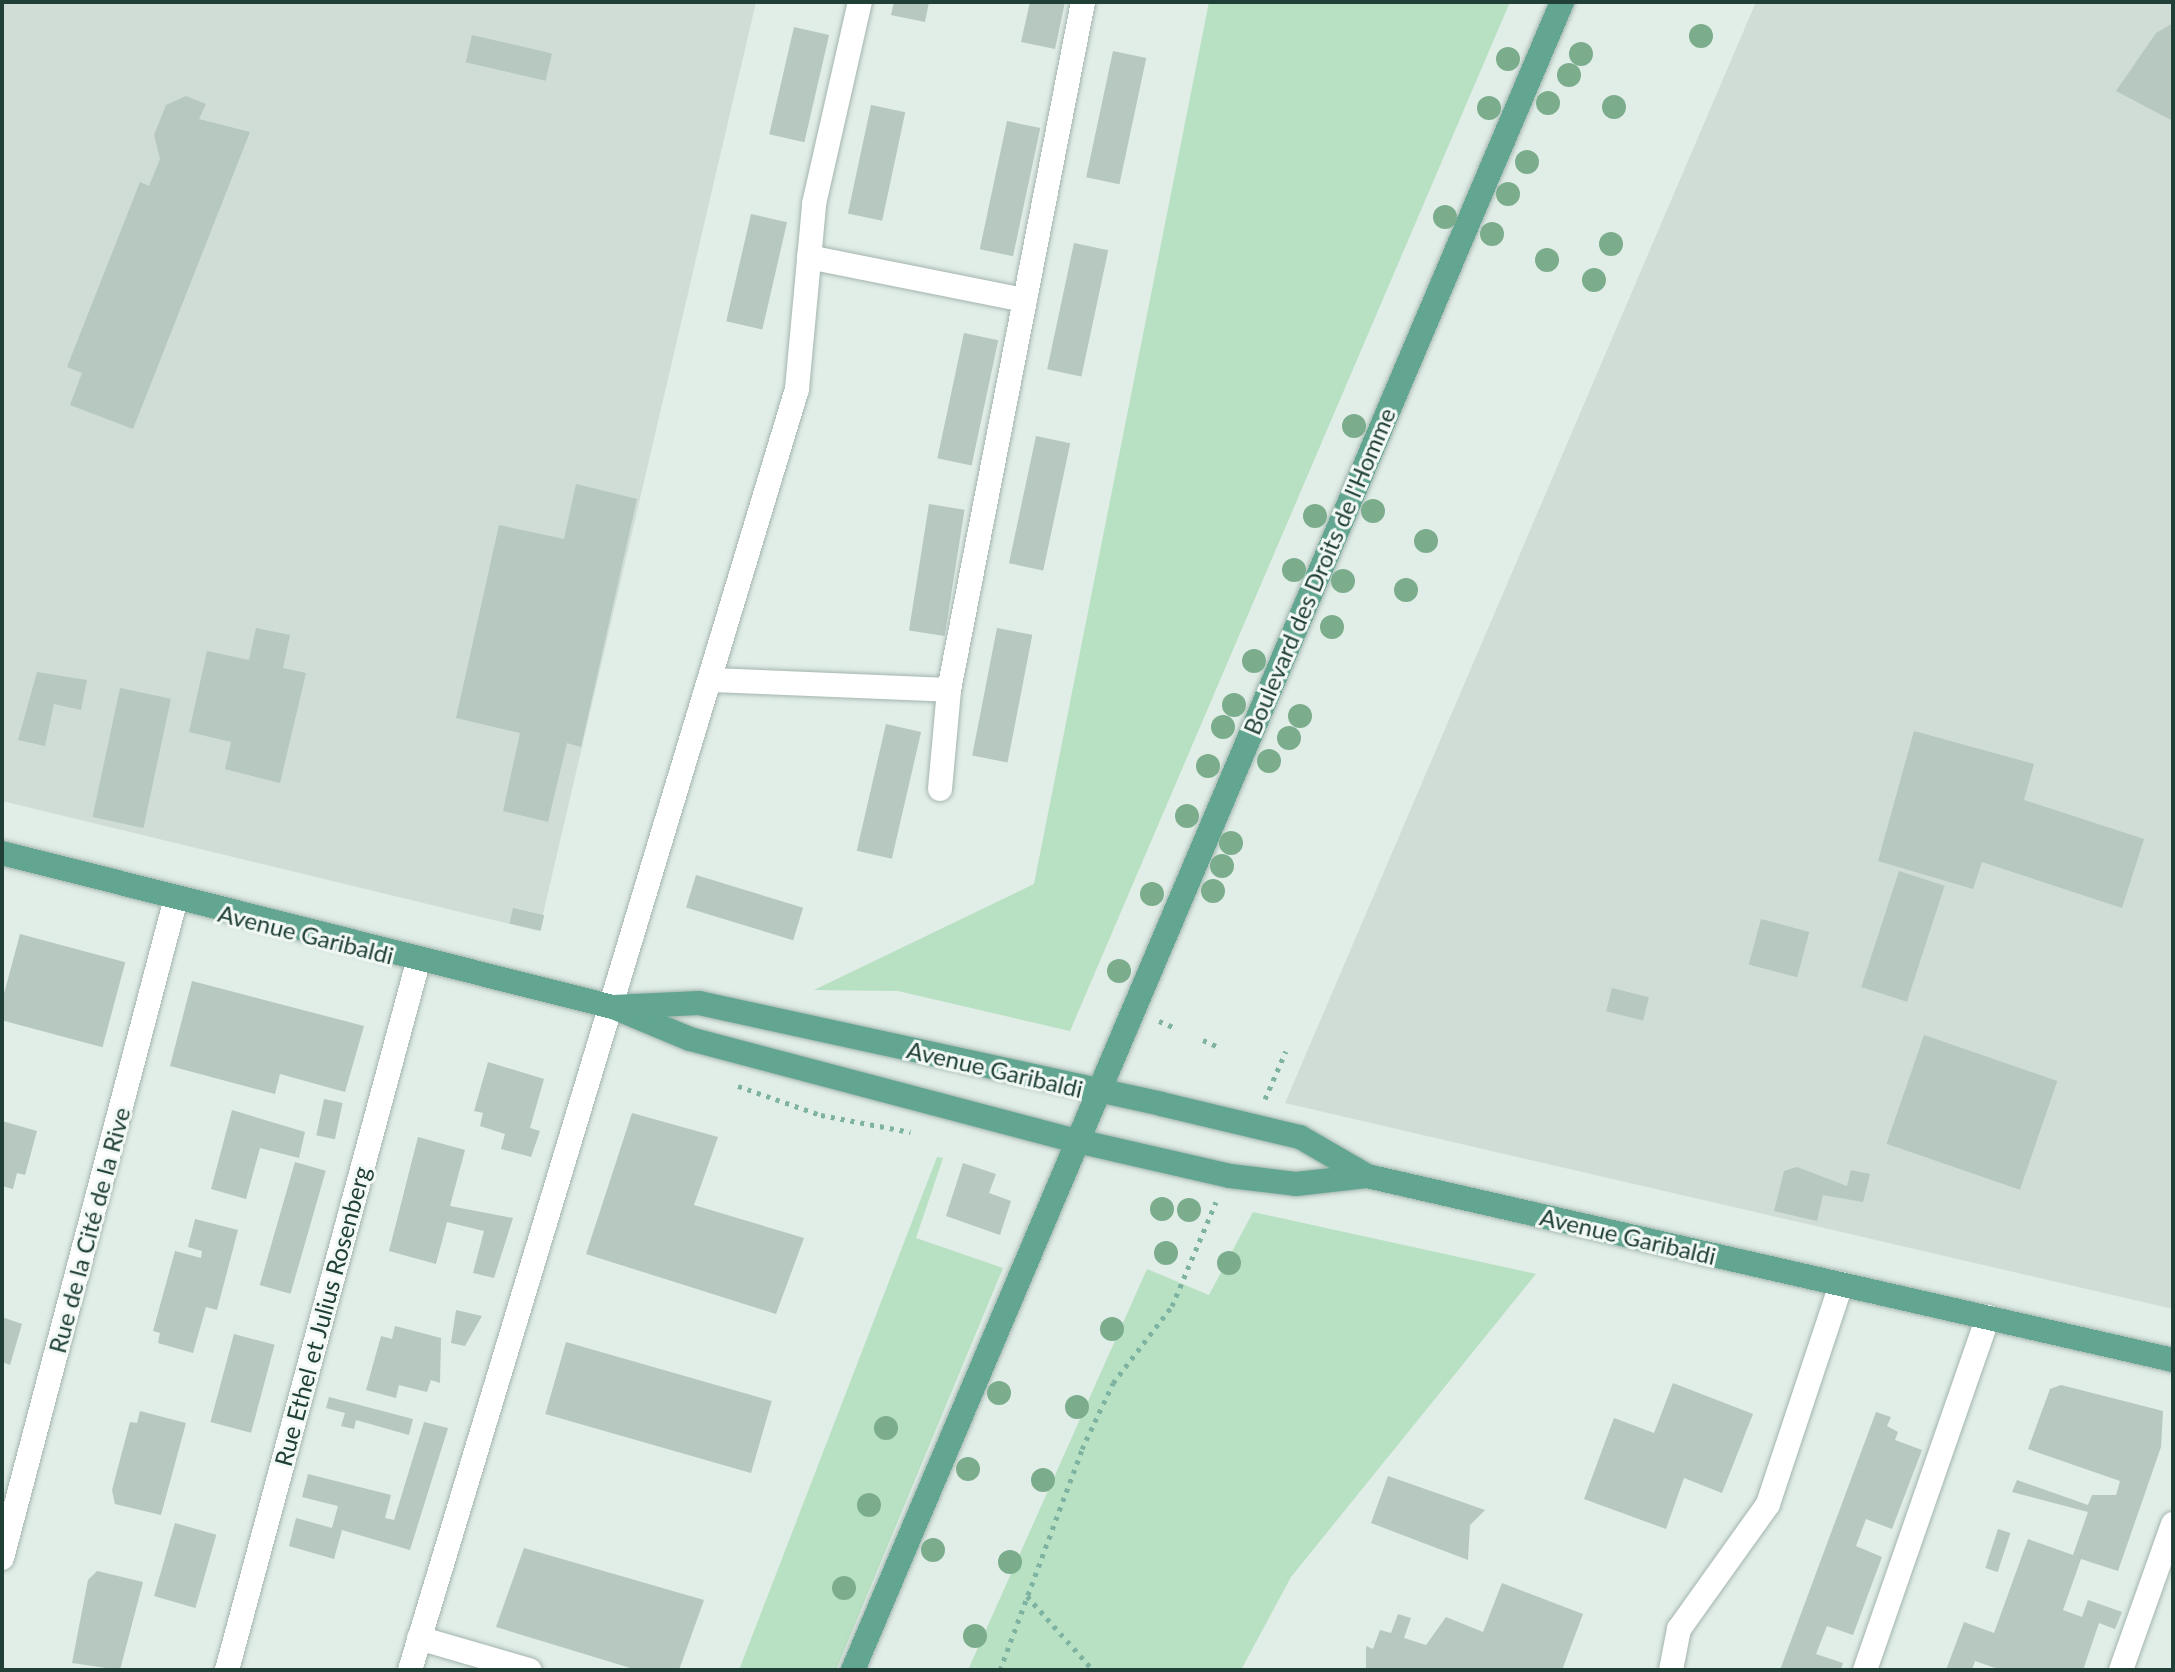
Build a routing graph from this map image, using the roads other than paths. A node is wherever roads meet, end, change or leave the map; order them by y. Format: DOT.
graph roads {
  1 [pos="860,2"];
  2 [pos="1083,2"];
  3 [pos="1562,2"];
  4 [pos="809,257"];
  5 [pos="1025,300"];
  6 [pos="713,680"];
  7 [pos="949,690"];
  8 [pos="940,789"];
  9 [pos="2,853"];
  10 [pos="175,902"];
  11 [pos="418,962"];
  12 [pos="613,1007"];
  13 [pos="1096,1093"];
  14 [pos="1073,1140"];
  15 [pos="1367,1176"];
  16 [pos="1841,1284"];
  17 [pos="1988,1317"];
  18 [pos="2173,1360"];
  19 [pos="2173,1524"];
  20 [pos="2,1558"];
  21 [pos="419,1638"];
  22 [pos="227,1670"];
  23 [pos="410,1670"];
  24 [pos="529,1670"];
  25 [pos="853,1670"];
  26 [pos="1671,1670"];
  27 [pos="1865,1670"];
  28 [pos="2121,1670"];
  1 -- 4 [label="street"];
  2 -- 5 [label="street"];
  3 -- 13 [label="main road, Boulevard des Droits de l'Homme"];
  4 -- 5 [label="street"];
  4 -- 6 [label="street"];
  5 -- 7 [label="street"];
  6 -- 7 [label="street"];
  6 -- 12 [label="street"];
  7 -- 8 [label="street"];
  9 -- 10 [label="main road, Avenue Garibaldi"];
  10 -- 11 [label="main road, Avenue Garibaldi"];
  10 -- 20 [label="street, Rue de la Cité de la Rive"];
  11 -- 12 [label="main road, Avenue Garibaldi"];
  11 -- 22 [label="street, Rue Ethel et Julius Rosenberg"];
  12 -- 13 [label="main road, Avenue Garibaldi"];
  12 -- 14 [label="main road, Avenue Garibaldi"];
  12 -- 21 [label="street"];
  13 -- 14 [label="main road, Boulevard des Droits de l'Homme"];
  13 -- 15 [label="main road, Avenue Garibaldi"];
  14 -- 15 [label="main road, Avenue Garibaldi"];
  14 -- 25 [label="main road, Boulevard des Droits de l'Homme"];
  15 -- 16 [label="main road, Avenue Garibaldi"];
  16 -- 17 [label="main road, Avenue Garibaldi"];
  16 -- 26 [label="street"];
  17 -- 18 [label="main road, Avenue Garibaldi"];
  17 -- 27 [label="street"];
  19 -- 28 [label="street"];
  21 -- 23 [label="street"];
  21 -- 24 [label="street"];
}
